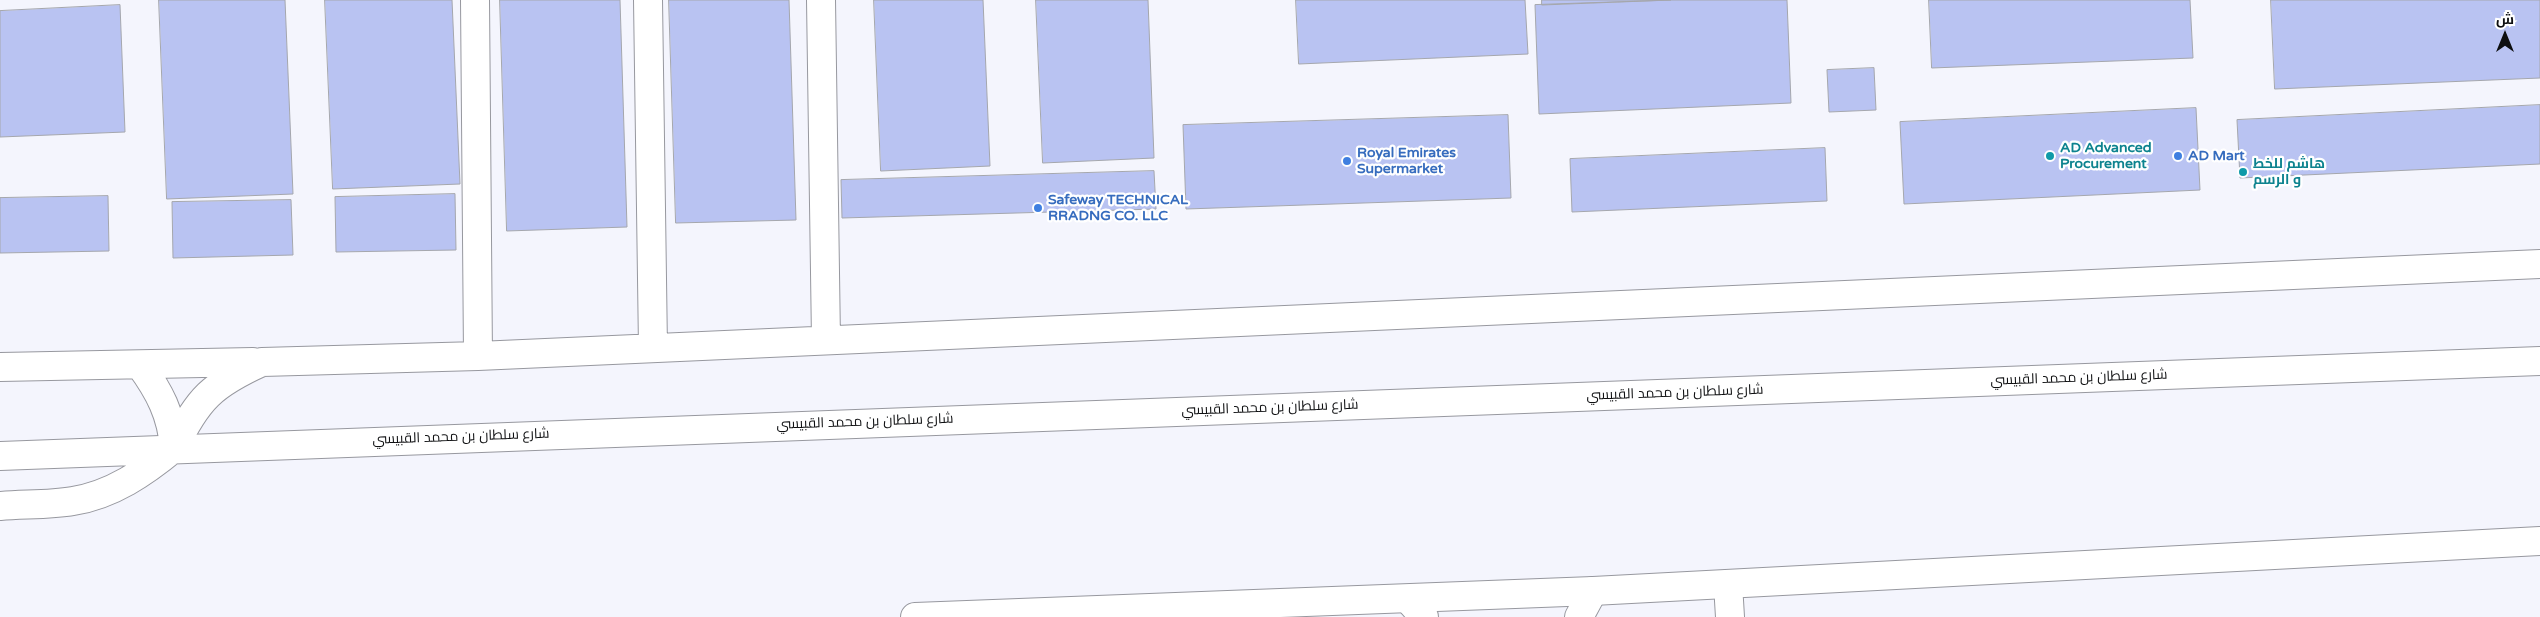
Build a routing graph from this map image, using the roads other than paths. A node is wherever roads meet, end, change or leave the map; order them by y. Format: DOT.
graph roads {
  1 [pos="475,0"];
  2 [pos="648,0"];
  3 [pos="821,0"];
  4 [pos="2540,264"];
  5 [pos="826,340"];
  6 [pos="653,348"];
  7 [pos="478,356"];
  8 [pos="2540,361"];
  9 [pos="262,362"];
  10 [pos="140,365"];
  11 [pos="0,367"];
  12 [pos="174,448"];
  13 [pos="0,456"];
  14 [pos="0,506"];
  15 [pos="2540,541"];
  16 [pos="1728,584"];
  17 [pos="1593,591"];
  18 [pos="1416,608"];
  19 [pos="915,617"];
  20 [pos="1579,617"];
  21 [pos="1730,617"];
  1 -- 7 [label="main road"];
  2 -- 6 [label="main road"];
  3 -- 5 [label="main road"];
  4 -- 5 [label="main road"];
  5 -- 6 [label="main road"];
  6 -- 7 [label="main road"];
  7 -- 9 [label="main road"];
  8 -- 12 [label="main road, شارع سلطان بن محمد القبيسي"];
  9 -- 10 [label="main road"];
  9 -- 12 [label="main road"];
  10 -- 11 [label="main road"];
  10 -- 12 [label="main road"];
  12 -- 13 [label="main road, شارع سلطان بن محمد القبيسي"];
  12 -- 14 [label="main road"];
  15 -- 16 [label="main road"];
  16 -- 17 [label="main road"];
  16 -- 21 [label="main road"];
  17 -- 18 [label="main road"];
  17 -- 20 [label="main road"];
  18 -- 19 [label="main road"];
}
